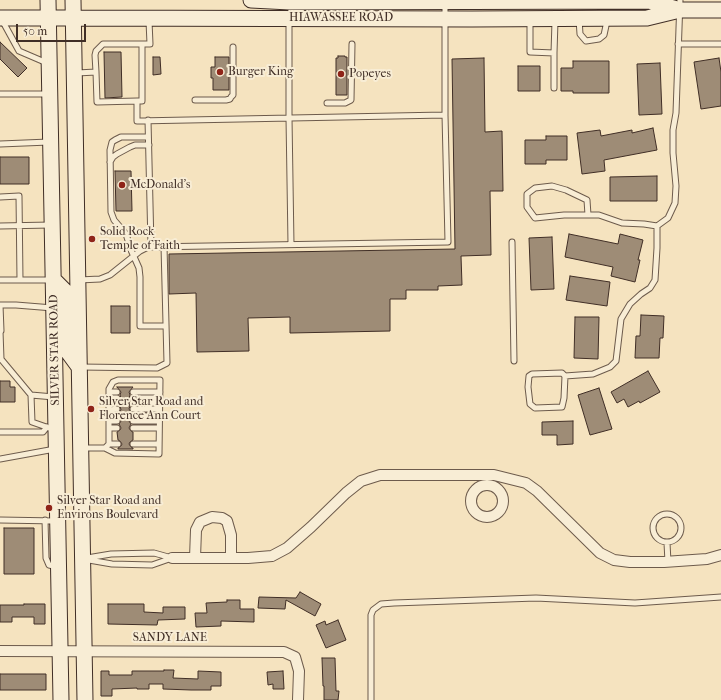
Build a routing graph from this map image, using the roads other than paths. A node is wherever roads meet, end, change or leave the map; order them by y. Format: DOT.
graph roads {
  1 [pos="48,0"];
  2 [pos="73,0"];
  3 [pos="251,0"];
  4 [pos="445,1"];
  5 [pos="610,1"];
  6 [pos="680,5"];
  7 [pos="721,10"];
  8 [pos="0,18"];
  9 [pos="48,18"];
  10 [pos="73,18"];
  11 [pos="149,18"];
  12 [pos="289,18"];
  13 [pos="530,18"];
  14 [pos="555,18"];
  15 [pos="579,18"];
  16 [pos="608,18"];
  17 [pos="445,19"];
  18 [pos="142,44"];
  19 [pos="352,44"];
  20 [pos="678,44"];
  21 [pos="721,44"];
  22 [pos="233,47"];
  23 [pos="554,53"];
  24 [pos="49,64"];
  25 [pos="96,72"];
  26 [pos="74,73"];
  27 [pos="554,88"];
  28 [pos="0,94"];
  29 [pos="50,94"];
  30 [pos="195,100"];
  31 [pos="137,101"];
  32 [pos="327,103"];
  33 [pos="445,115"];
  34 [pos="289,118"];
  35 [pos="148,120"];
  36 [pos="148,137"];
  37 [pos="51,142"];
  38 [pos="0,144"];
  39 [pos="149,145"];
  40 [pos="110,162"];
  41 [pos="0,197"];
  42 [pos="588,215"];
  43 [pos="19,225"];
  44 [pos="52,225"];
  45 [pos="0,226"];
  46 [pos="657,226"];
  47 [pos="512,242"];
  48 [pos="291,244"];
  49 [pos="151,246"];
  50 [pos="164,246"];
  51 [pos="134,256"];
  52 [pos="0,280"];
  53 [pos="20,280"];
  54 [pos="54,280"];
  55 [pos="78,280"];
  56 [pos="0,305"];
  57 [pos="54,308"];
  58 [pos="166,326"];
  59 [pos="0,331"];
  60 [pos="1,359"];
  61 [pos="514,361"];
  62 [pos="79,367"];
  63 [pos="565,376"];
  64 [pos="160,392"];
  65 [pos="31,395"];
  66 [pos="56,397"];
  67 [pos="109,398"];
  68 [pos="117,401"];
  69 [pos="160,403"];
  70 [pos="133,409"];
  71 [pos="110,410"];
  72 [pos="110,419"];
  73 [pos="117,419"];
  74 [pos="133,419"];
  75 [pos="159,419"];
  76 [pos="110,428"];
  77 [pos="117,428"];
  78 [pos="133,428"];
  79 [pos="159,428"];
  80 [pos="52,429"];
  81 [pos="0,432"];
  82 [pos="118,444"];
  83 [pos="133,444"];
  84 [pos="159,444"];
  85 [pos="107,446"];
  86 [pos="80,448"];
  87 [pos="56,449"];
  88 [pos="0,459"];
  89 [pos="0,520"];
  90 [pos="51,520"];
  91 [pos="667,543"];
  92 [pos="721,555"];
  93 [pos="172,558"];
  94 [pos="196,558"];
  95 [pos="231,558"];
  96 [pos="82,559"];
  97 [pos="668,562"];
  98 [pos="721,597"];
  99 [pos="0,651"];
  100 [pos="60,651"];
  101 [pos="84,651"];
  102 [pos="61,700"];
  103 [pos="85,700"];
  104 [pos="298,700"];
  105 [pos="371,700"];
  1 -- 9 [label="main road, SILVER STAR ROAD"];
  2 -- 10 [label="main road, SILVER STAR ROAD"];
  3 -- 4 [label="main road, HIAWASSEE ROAD"];
  4 -- 5 [label="main road, HIAWASSEE ROAD"];
  4 -- 17 [label="lane"];
  5 -- 6 [label="main road, HIAWASSEE ROAD"];
  6 -- 7 [label="main road, HIAWASSEE ROAD"];
  6 -- 16 [label="main road, HIAWASSEE ROAD"];
  6 -- 20 [label="lane"];
  8 -- 9 [label="main road, HIAWASSEE ROAD"];
  8 -- 24 [label="lane"];
  9 -- 10 [label="main road, HIAWASSEE ROAD"];
  9 -- 24 [label="main road, SILVER STAR ROAD"];
  10 -- 11 [label="main road, HIAWASSEE ROAD"];
  10 -- 26 [label="main road, SILVER STAR ROAD"];
  11 -- 12 [label="main road, HIAWASSEE ROAD"];
  11 -- 18 [label="lane"];
  12 -- 17 [label="main road, HIAWASSEE ROAD"];
  12 -- 34 [label="lane"];
  13 -- 14 [label="main road, HIAWASSEE ROAD"];
  13 -- 17 [label="main road, HIAWASSEE ROAD"];
  13 -- 23 [label="lane"];
  14 -- 15 [label="main road, HIAWASSEE ROAD"];
  14 -- 23 [label="lane"];
  15 -- 16 [label="main road, HIAWASSEE ROAD"];
  15 -- 16 [label="lane"];
  17 -- 33 [label="lane"];
  18 -- 25 [label="lane"];
  18 -- 31 [label="lane"];
  19 -- 32 [label="lane"];
  20 -- 21 [label="lane"];
  20 -- 46 [label="lane"];
  22 -- 30 [label="lane"];
  23 -- 27 [label="lane"];
  24 -- 29 [label="main road, SILVER STAR ROAD"];
  25 -- 26 [label="lane"];
  25 -- 31 [label="lane"];
  26 -- 55 [label="main road, SILVER STAR ROAD"];
  28 -- 29 [label="lane"];
  29 -- 37 [label="main road, SILVER STAR ROAD"];
  31 -- 35 [label="lane"];
  33 -- 34 [label="lane"];
  33 -- 48 [label="lane"];
  34 -- 35 [label="lane"];
  34 -- 48 [label="lane"];
  35 -- 36 [label="lane"];
  36 -- 39 [label="lane"];
  36 -- 40 [label="lane"];
  37 -- 38 [label="lane"];
  37 -- 44 [label="main road, SILVER STAR ROAD"];
  39 -- 40 [label="lane"];
  39 -- 49 [label="lane"];
  40 -- 51 [label="lane"];
  41 -- 43 [label="lane"];
  42 -- 42 [label="lane"];
  42 -- 46 [label="lane"];
  43 -- 44 [label="lane"];
  43 -- 45 [label="lane"];
  43 -- 53 [label="lane"];
  44 -- 54 [label="main road, SILVER STAR ROAD"];
  46 -- 63 [label="lane"];
  47 -- 61 [label="lane"];
  48 -- 50 [label="lane"];
  49 -- 50 [label="lane"];
  49 -- 51 [label="lane"];
  50 -- 58 [label="lane"];
  51 -- 55 [label="lane"];
  51 -- 58 [label="lane"];
  52 -- 53 [label="lane"];
  53 -- 54 [label="lane"];
  54 -- 57 [label="main road, SILVER STAR ROAD"];
  54 -- 62 [label="main road"];
  55 -- 62 [label="main road, SILVER STAR ROAD"];
  56 -- 57 [label="lane"];
  56 -- 59 [label="lane"];
  57 -- 66 [label="main road, SILVER STAR ROAD"];
  58 -- 62 [label="lane"];
  59 -- 60 [label="lane"];
  60 -- 65 [label="lane"];
  62 -- 86 [label="main road, SILVER STAR ROAD"];
  63 -- 63 [label="lane"];
  64 -- 67 [label="lane"];
  64 -- 69 [label="lane"];
  64 -- 69 [label="lane"];
  65 -- 66 [label="lane"];
  65 -- 80 [label="lane"];
  66 -- 80 [label="main road, SILVER STAR ROAD"];
  67 -- 68 [label="lane"];
  67 -- 68 [label="lane"];
  67 -- 71 [label="lane"];
  68 -- 71 [label="lane"];
  69 -- 70 [label="lane"];
  69 -- 75 [label="lane"];
  71 -- 72 [label="lane"];
  72 -- 73 [label="lane"];
  72 -- 76 [label="lane"];
  74 -- 75 [label="lane"];
  75 -- 79 [label="lane"];
  76 -- 77 [label="lane"];
  76 -- 85 [label="lane"];
  78 -- 79 [label="lane"];
  79 -- 84 [label="lane"];
  80 -- 81 [label="lane"];
  80 -- 87 [label="main road, SILVER STAR ROAD"];
  82 -- 85 [label="lane"];
  83 -- 84 [label="lane"];
  84 -- 85 [label="lane"];
  85 -- 86 [label="lane"];
  86 -- 96 [label="main road, SILVER STAR ROAD"];
  87 -- 88 [label="lane"];
  87 -- 90 [label="main road, SILVER STAR ROAD"];
  89 -- 90 [label="lane"];
  90 -- 100 [label="main road, SILVER STAR ROAD"];
  91 -- 91 [label="lane"];
  91 -- 97 [label="lane"];
  92 -- 97 [label="street"];
  93 -- 94 [label="street"];
  93 -- 96 [label="lane"];
  93 -- 96 [label="lane"];
  94 -- 95 [label="street"];
  94 -- 95 [label="street"];
  95 -- 97 [label="street"];
  96 -- 101 [label="main road, SILVER STAR ROAD"];
  98 -- 105 [label="lane"];
  99 -- 100 [label="street, SANDY LANE"];
  100 -- 101 [label="street, SANDY LANE"];
  100 -- 102 [label="main road, SILVER STAR ROAD"];
  101 -- 103 [label="main road, SILVER STAR ROAD"];
  101 -- 104 [label="street, SANDY LANE"];
}
